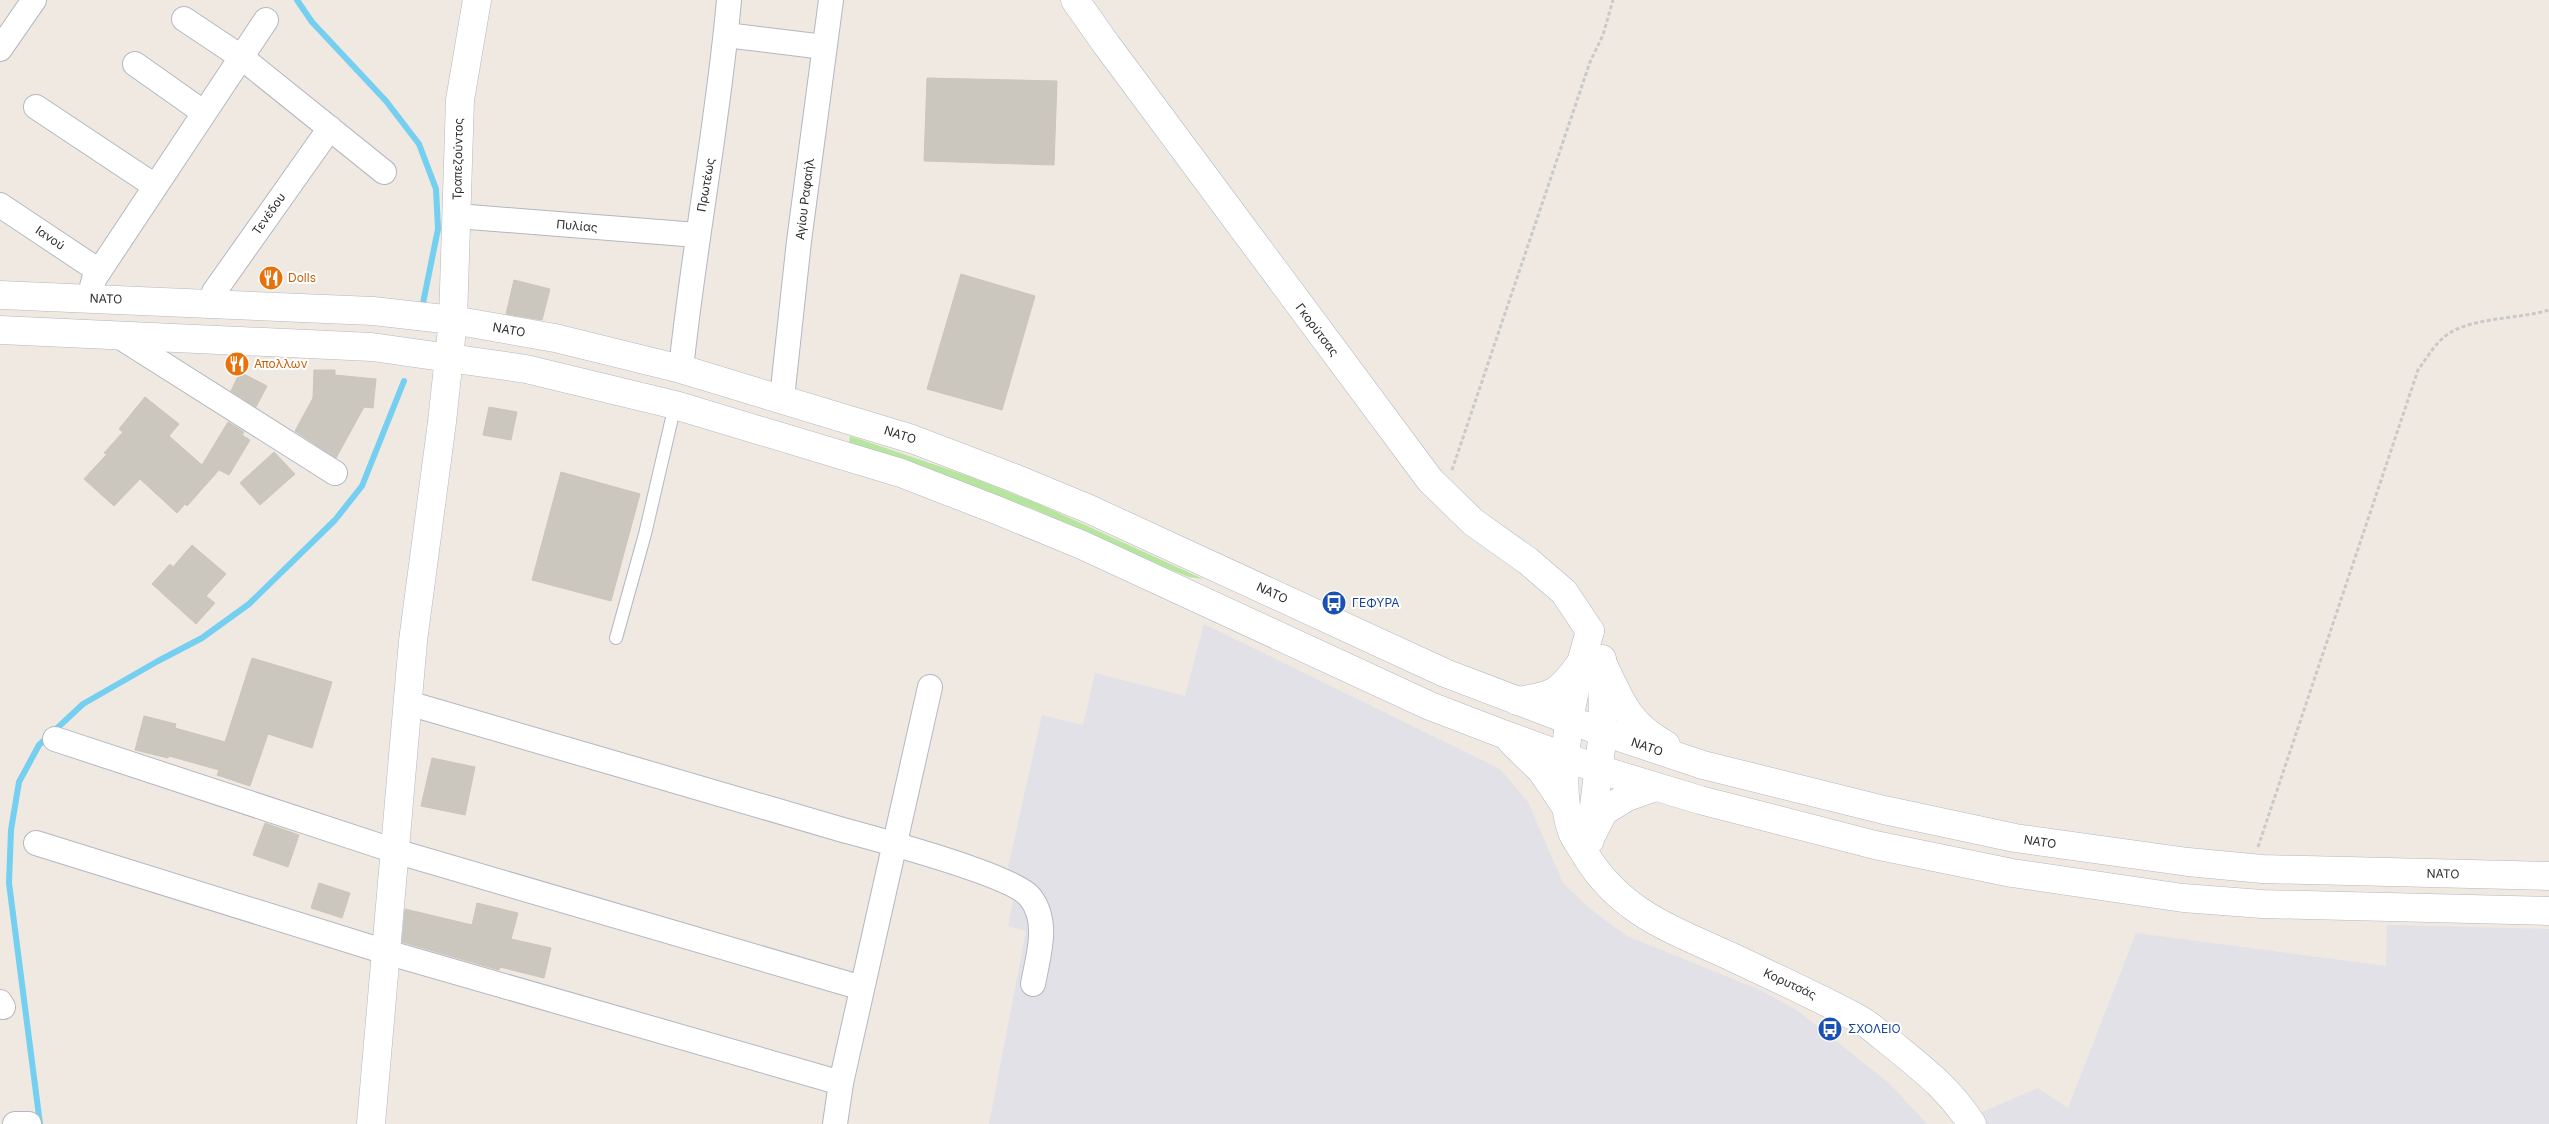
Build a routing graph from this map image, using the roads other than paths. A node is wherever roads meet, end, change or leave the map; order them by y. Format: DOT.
graph roads {
  1 [pos="34,0"];
  2 [pos="477,0"];
  3 [pos="729,0"];
  4 [pos="830,0"];
  5 [pos="1075,0"];
  6 [pos="184,19"];
  7 [pos="266,20"];
  8 [pos="726,34"];
  9 [pos="824,48"];
  10 [pos="0,49"];
  11 [pos="241,57"];
  12 [pos="135,64"];
  13 [pos="36,107"];
  14 [pos="203,112"];
  15 [pos="330,128"];
  16 [pos="384,172"];
  17 [pos="155,186"];
  18 [pos="0,205"];
  19 [pos="457,216"];
  20 [pos="697,235"];
  21 [pos="100,271"];
  22 [pos="0,295"];
  23 [pos="90,298"];
  24 [pos="211,302"];
  25 [pos="453,320"];
  26 [pos="0,330"];
  27 [pos="117,335"];
  28 [pos="448,356"];
  29 [pos="681,369"];
  30 [pos="782,398"];
  31 [pos="676,405"];
  32 [pos="335,473"];
  33 [pos="616,638"];
  34 [pos="1592,664"];
  35 [pos="930,687"];
  36 [pos="1517,701"];
  37 [pos="408,703"];
  38 [pos="1571,721"];
  39 [pos="1603,732"];
  40 [pos="1503,734"];
  41 [pos="54,739"];
  42 [pos="1566,756"];
  43 [pos="1703,765"];
  44 [pos="1598,769"];
  45 [pos="1655,787"];
  46 [pos="1566,807"];
  47 [pos="1590,838"];
  48 [pos="36,843"];
  49 [pos="895,845"];
  50 [pos="395,851"];
  51 [pos="1593,866"];
  52 [pos="2549,876"];
  53 [pos="2549,911"];
  54 [pos="386,952"];
  55 [pos="1034,984"];
  56 [pos="862,988"];
  57 [pos="842,1082"];
  58 [pos="15,1124"];
  59 [pos="29,1124"];
  60 [pos="371,1124"];
  61 [pos="835,1124"];
  62 [pos="1972,1124"];
  1 -- 10 [label="street"];
  2 -- 19 [label="main road, Τραπεζούντος"];
  3 -- 8 [label="street, Πρωτέως"];
  4 -- 9 [label="street, Αγίου Ραφαήλ"];
  5 -- 34 [label="main road, Γκορύτσας"];
  6 -- 11 [label="street"];
  7 -- 11 [label="street"];
  8 -- 9 [label="street"];
  8 -- 20 [label="street, Πρωτέως"];
  9 -- 30 [label="street, Αγίου Ραφαήλ"];
  11 -- 14 [label="street"];
  11 -- 15 [label="street"];
  12 -- 14 [label="street"];
  13 -- 17 [label="street"];
  14 -- 17 [label="street"];
  15 -- 16 [label="street"];
  15 -- 24 [label="street, Τενέδου"];
  17 -- 21 [label="street"];
  18 -- 21 [label="street, Ιανού"];
  19 -- 20 [label="street, Πυλίας"];
  19 -- 25 [label="main road, Τραπεζούντος"];
  20 -- 29 [label="street, Πρωτέως"];
  21 -- 23 [label="street"];
  22 -- 23 [label="main road, ΝΑΤΟ"];
  23 -- 24 [label="main road, ΝΑΤΟ"];
  24 -- 25 [label="main road, ΝΑΤΟ"];
  25 -- 28 [label="main road, Τραπεζούντος"];
  25 -- 29 [label="main road, ΝΑΤΟ"];
  26 -- 27 [label="main road"];
  27 -- 28 [label="main road"];
  27 -- 32 [label="street"];
  28 -- 31 [label="main road"];
  28 -- 37 [label="main road, Τραπεζούντος"];
  29 -- 30 [label="main road, ΝΑΤΟ"];
  30 -- 36 [label="main road, ΝΑΤΟ"];
  31 -- 33 [label="lane"];
  31 -- 40 [label="main road"];
  34 -- 36 [label="main road"];
  34 -- 38 [label="main road"];
  34 -- 39 [label="main road"];
  34 -- 43 [label="main road"];
  35 -- 49 [label="street"];
  36 -- 38 [label="main road, ΝΑΤΟ"];
  37 -- 49 [label="street"];
  37 -- 50 [label="main road, Τραπεζούντος"];
  38 -- 39 [label="main road, ΝΑΤΟ"];
  38 -- 42 [label="main road"];
  39 -- 43 [label="main road, ΝΑΤΟ"];
  39 -- 44 [label="main road"];
  40 -- 42 [label="main road"];
  40 -- 46 [label="main road"];
  41 -- 50 [label="street"];
  42 -- 44 [label="main road"];
  42 -- 46 [label="main road"];
  43 -- 52 [label="main road, ΝΑΤΟ"];
  44 -- 45 [label="main road"];
  44 -- 47 [label="main road"];
  45 -- 47 [label="main road"];
  45 -- 53 [label="main road"];
  46 -- 51 [label="main road, Κορυτσάς"];
  47 -- 51 [label="main road"];
  48 -- 54 [label="street"];
  49 -- 55 [label="street"];
  49 -- 56 [label="street"];
  50 -- 54 [label="main road, Τραπεζούντος"];
  50 -- 56 [label="street"];
  51 -- 62 [label="main road, Κορυτσάς"];
  54 -- 57 [label="street"];
  54 -- 60 [label="main road, Τραπεζούντος"];
  56 -- 57 [label="street"];
  57 -- 61 [label="street"];
  58 -- 59 [label="street"];
}
